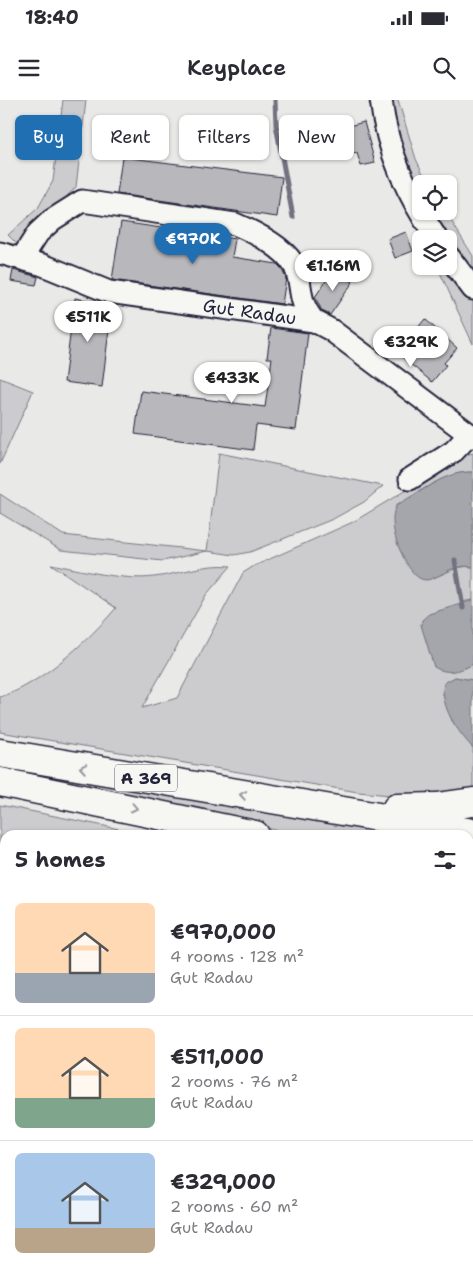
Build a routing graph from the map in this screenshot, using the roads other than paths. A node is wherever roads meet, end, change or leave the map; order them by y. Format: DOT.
graph roads {
  1 [pos="381,100"];
  2 [pos="431,230"];
  3 [pos="0,254"];
  4 [pos="22,258"];
  5 [pos="457,268"];
  6 [pos="473,289"];
  7 [pos="314,321"];
  8 [pos="471,436"];
  9 [pos="410,479"];
  10 [pos="0,753"];
  11 [pos="0,782"];
  12 [pos="473,802"];
  13 [pos="291,803"];
  14 [pos="231,830"];
  15 [pos="455,830"];
  1 -- 2 [label="street"];
  3 -- 4 [label="street, Gut Radau"];
  4 -- 7 [label="street, Gut Radau"];
  4 -- 7 [label="street"];
  5 -- 6 [label="street"];
  7 -- 8 [label="street, Gut Radau"];
  8 -- 9 [label="street, Gut Radau"];
  13 -- 10 [label="highway, A 369, one-way"];
  11 -- 14 [label="highway, A 369, one-way"];
  12 -- 13 [label="highway, A 369"];
  13 -- 15 [label="highway"];
}
